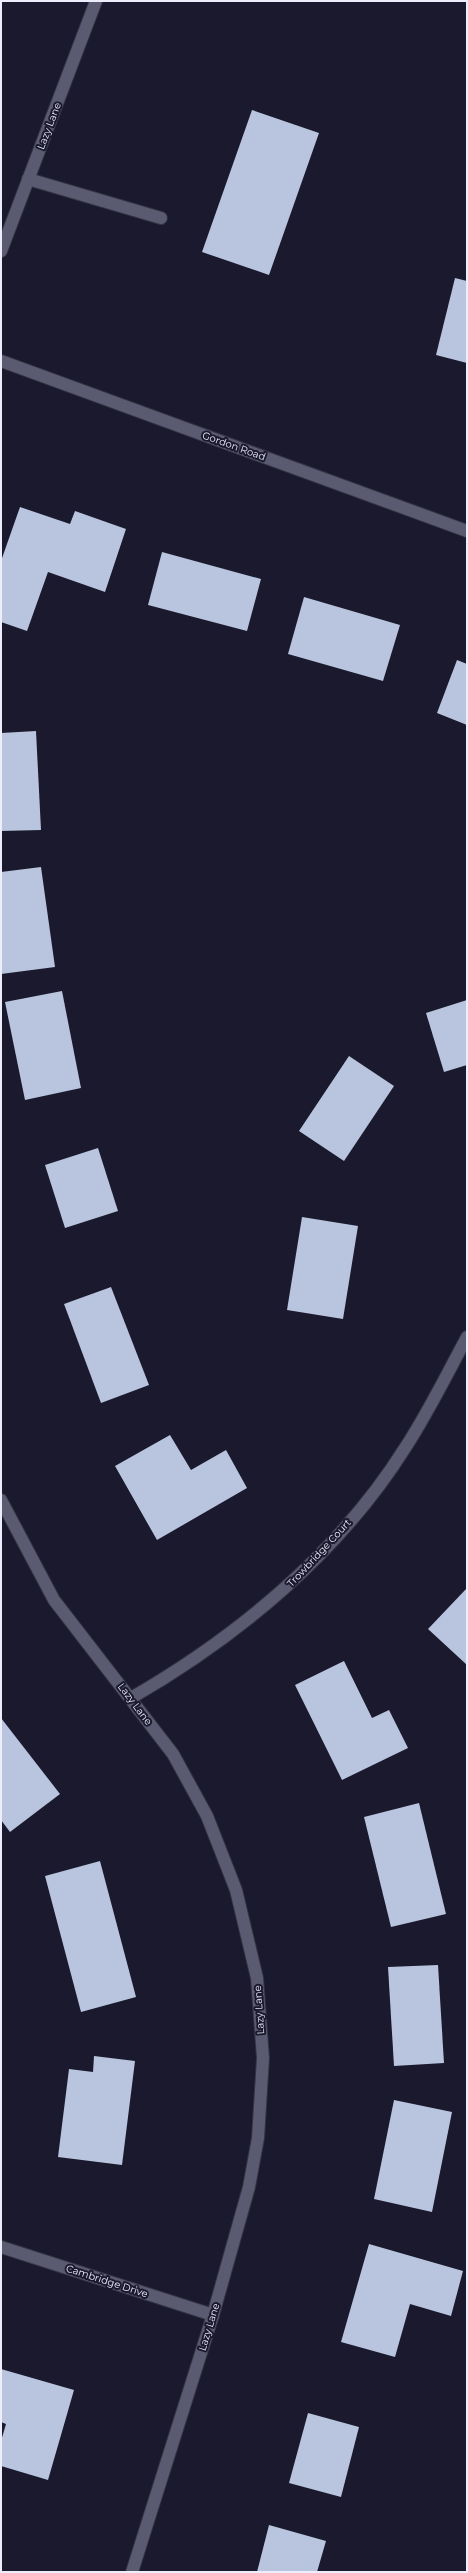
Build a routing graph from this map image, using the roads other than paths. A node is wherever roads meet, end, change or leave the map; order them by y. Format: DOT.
graph roads {
  1 [pos="96,1"];
  2 [pos="28,179"];
  3 [pos="161,218"];
  4 [pos="1,251"];
  5 [pos="1,361"];
  6 [pos="467,531"];
  7 [pos="467,1338"];
  8 [pos="1,1500"];
  9 [pos="130,1698"];
  10 [pos="1,2247"];
  11 [pos="213,2315"];
  12 [pos="132,2572"];
  1 -- 2 [label="street, Lazy Lane"];
  2 -- 3 [label="street"];
  2 -- 4 [label="street, Lazy Lane"];
  5 -- 6 [label="street, Gordon Road"];
  7 -- 9 [label="street, Trowbridge Court"];
  8 -- 9 [label="street, Lazy Lane"];
  9 -- 11 [label="street, Lazy Lane"];
  10 -- 11 [label="street, Cambridge Drive"];
  11 -- 12 [label="street, Lazy Lane"];
}
